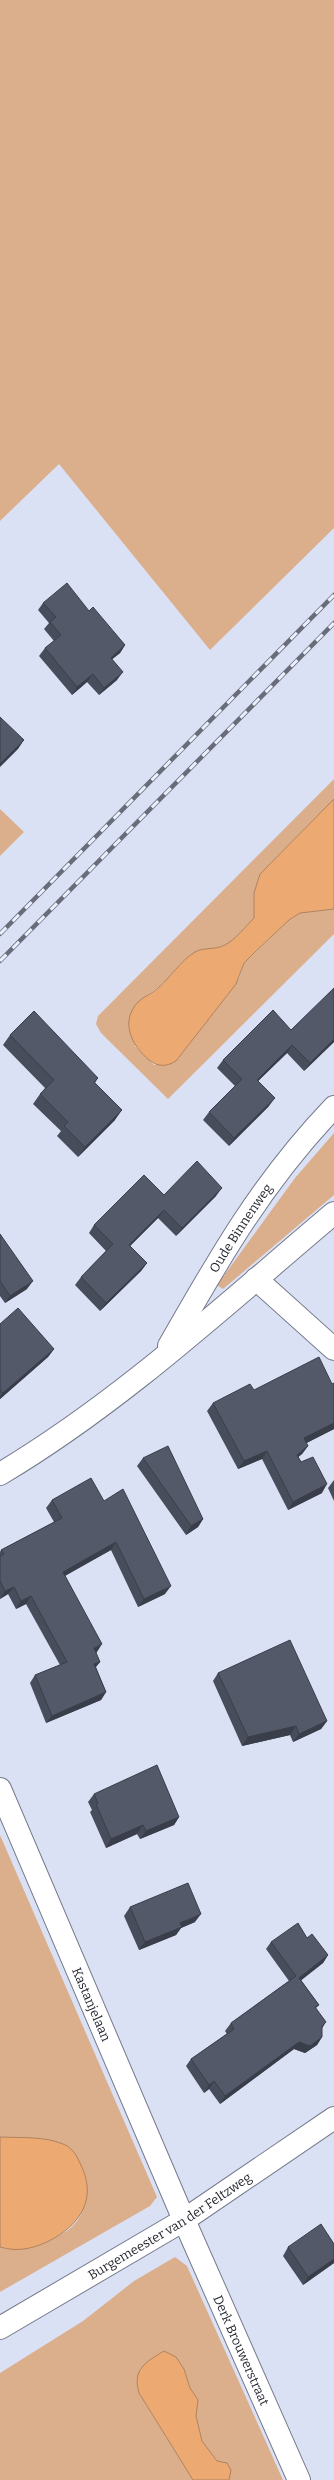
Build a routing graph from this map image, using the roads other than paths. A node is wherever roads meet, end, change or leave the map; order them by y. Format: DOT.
graph roads {
  1 [pos="334,1107"];
  2 [pos="334,1213"];
  3 [pos="256,1279"];
  4 [pos="334,1349"];
  5 [pos="161,1359"];
  6 [pos="0,1474"];
  7 [pos="0,1789"];
  8 [pos="334,2118"];
  9 [pos="184,2220"];
  10 [pos="0,2328"];
  11 [pos="299,2480"];
  1 -- 5 [label="street, Oude Binnenweg"];
  2 -- 3 [label="street, Oude Binnenweg"];
  3 -- 4 [label="street"];
  3 -- 5 [label="street, Oude Binnenweg"];
  5 -- 6 [label="street, Oude Binnenweg"];
  7 -- 9 [label="street, Kastanjelaan"];
  8 -- 9 [label="street, Burgemeester van der Feltzweg"];
  9 -- 10 [label="street, Burgemeester van der Feltzweg"];
  9 -- 11 [label="street, Derk Brouwerstraat"];
}
